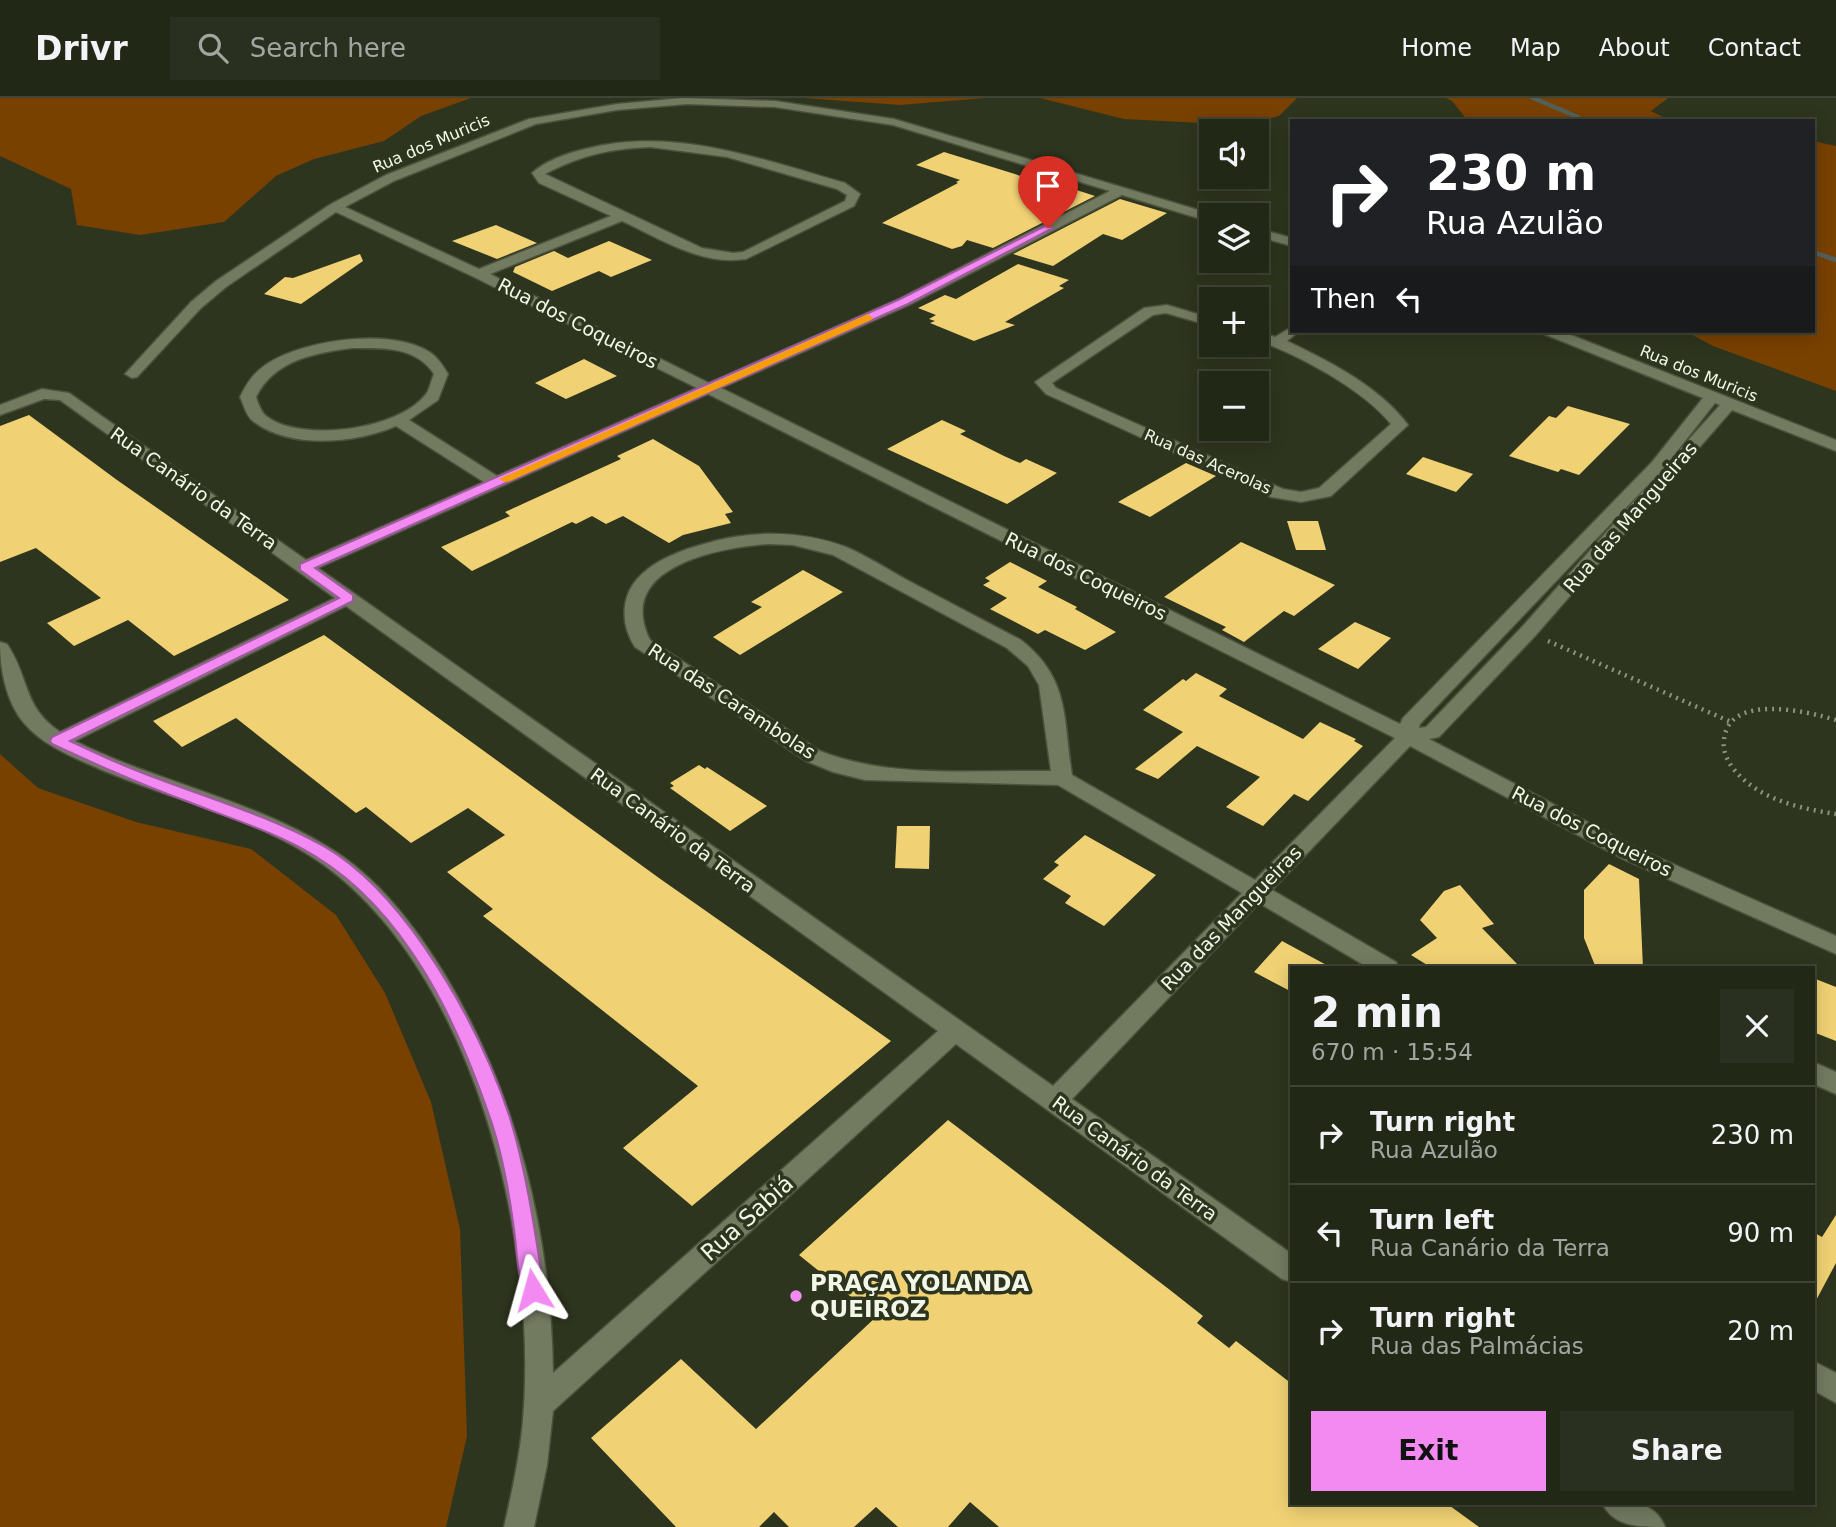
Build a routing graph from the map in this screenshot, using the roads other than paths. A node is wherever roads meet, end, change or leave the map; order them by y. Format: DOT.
graph roads {
  1 [pos="1120,191"];
  2 [pos="335,206"];
  3 [pos="1199,214"];
  4 [pos="622,216"];
  5 [pos="1269,236"];
  6 [pos="1290,241"];
  7 [pos="480,274"];
  8 [pos="1199,318"];
  9 [pos="1290,332"];
  10 [pos="1554,333"];
  11 [pos="1269,339"];
  12 [pos="1277,342"];
  13 [pos="132,374"];
  14 [pos="708,388"];
  15 [pos="1712,398"];
  16 [pos="1729,404"];
  17 [pos="0,410"];
  18 [pos="398,420"];
  19 [pos="1836,446"];
  20 [pos="496,482"];
  21 [pos="305,567"];
  22 [pos="348,598"];
  23 [pos="1506,622"];
  24 [pos="1528,632"];
  25 [pos="0,648"];
  26 [pos="1408,736"];
  27 [pos="58,741"];
  28 [pos="1062,778"];
  29 [pos="1256,891"];
  30 [pos="1836,946"];
  31 [pos="1385,966"];
  32 [pos="955,1031"];
  33 [pos="1815,1073"];
  34 [pos="1836,1084"];
  35 [pos="1055,1100"];
  36 [pos="1290,1269"];
  37 [pos="1815,1375"];
  38 [pos="1836,1389"];
  39 [pos="539,1405"];
  40 [pos="1620,1505"];
  41 [pos="519,1527"];
  42 [pos="1650,1527"];
  1 -- 2 [label="street, Rua dos Muricis"];
  1 -- 3 [label="street, Rua dos Muricis"];
  1 -- 14 [label="street"];
  2 -- 7 [label="street, Rua dos Coqueiros"];
  2 -- 13 [label="street, Rua dos Muricis"];
  4 -- 4 [label="street"];
  4 -- 7 [label="street"];
  5 -- 6 [label="street"];
  7 -- 14 [label="street, Rua dos Coqueiros"];
  8 -- 12 [label="street, Rua das Acerolas"];
  9 -- 12 [label="street"];
  10 -- 15 [label="street, Rua dos Muricis"];
  11 -- 12 [label="street, Rua das Acerolas"];
  14 -- 20 [label="street"];
  14 -- 26 [label="street, Rua dos Coqueiros"];
  15 -- 16 [label="street, Rua dos Muricis"];
  15 -- 23 [label="street, Rua das Mangueiras"];
  16 -- 19 [label="street, Rua dos Muricis"];
  16 -- 24 [label="street, Rua das Mangueiras"];
  17 -- 21 [label="street, Rua Canário da Terra"];
  18 -- 18 [label="street"];
  18 -- 20 [label="street"];
  20 -- 21 [label="street"];
  21 -- 22 [label="street, Rua Canário da Terra"];
  22 -- 27 [label="street"];
  22 -- 32 [label="street, Rua Canário da Terra"];
  23 -- 24 [label="street"];
  23 -- 26 [label="street, Rua das Mangueiras"];
  24 -- 26 [label="street, Rua das Mangueiras"];
  25 -- 27 [label="street"];
  26 -- 29 [label="street, Rua das Mangueiras"];
  26 -- 30 [label="street, Rua dos Coqueiros"];
  27 -- 39 [label="street"];
  28 -- 28 [label="street, Rua das Carambolas"];
  28 -- 29 [label="street, Rua das Carambolas"];
  29 -- 31 [label="street, Rua das Carambolas"];
  29 -- 35 [label="street, Rua das Mangueiras"];
  32 -- 35 [label="street, Rua Canário da Terra"];
  32 -- 39 [label="street, Rua Sabiá"];
  33 -- 34 [label="street"];
  35 -- 36 [label="street, Rua Canário da Terra"];
  37 -- 38 [label="street"];
  39 -- 41 [label="street"];
  40 -- 42 [label="street"];
}
